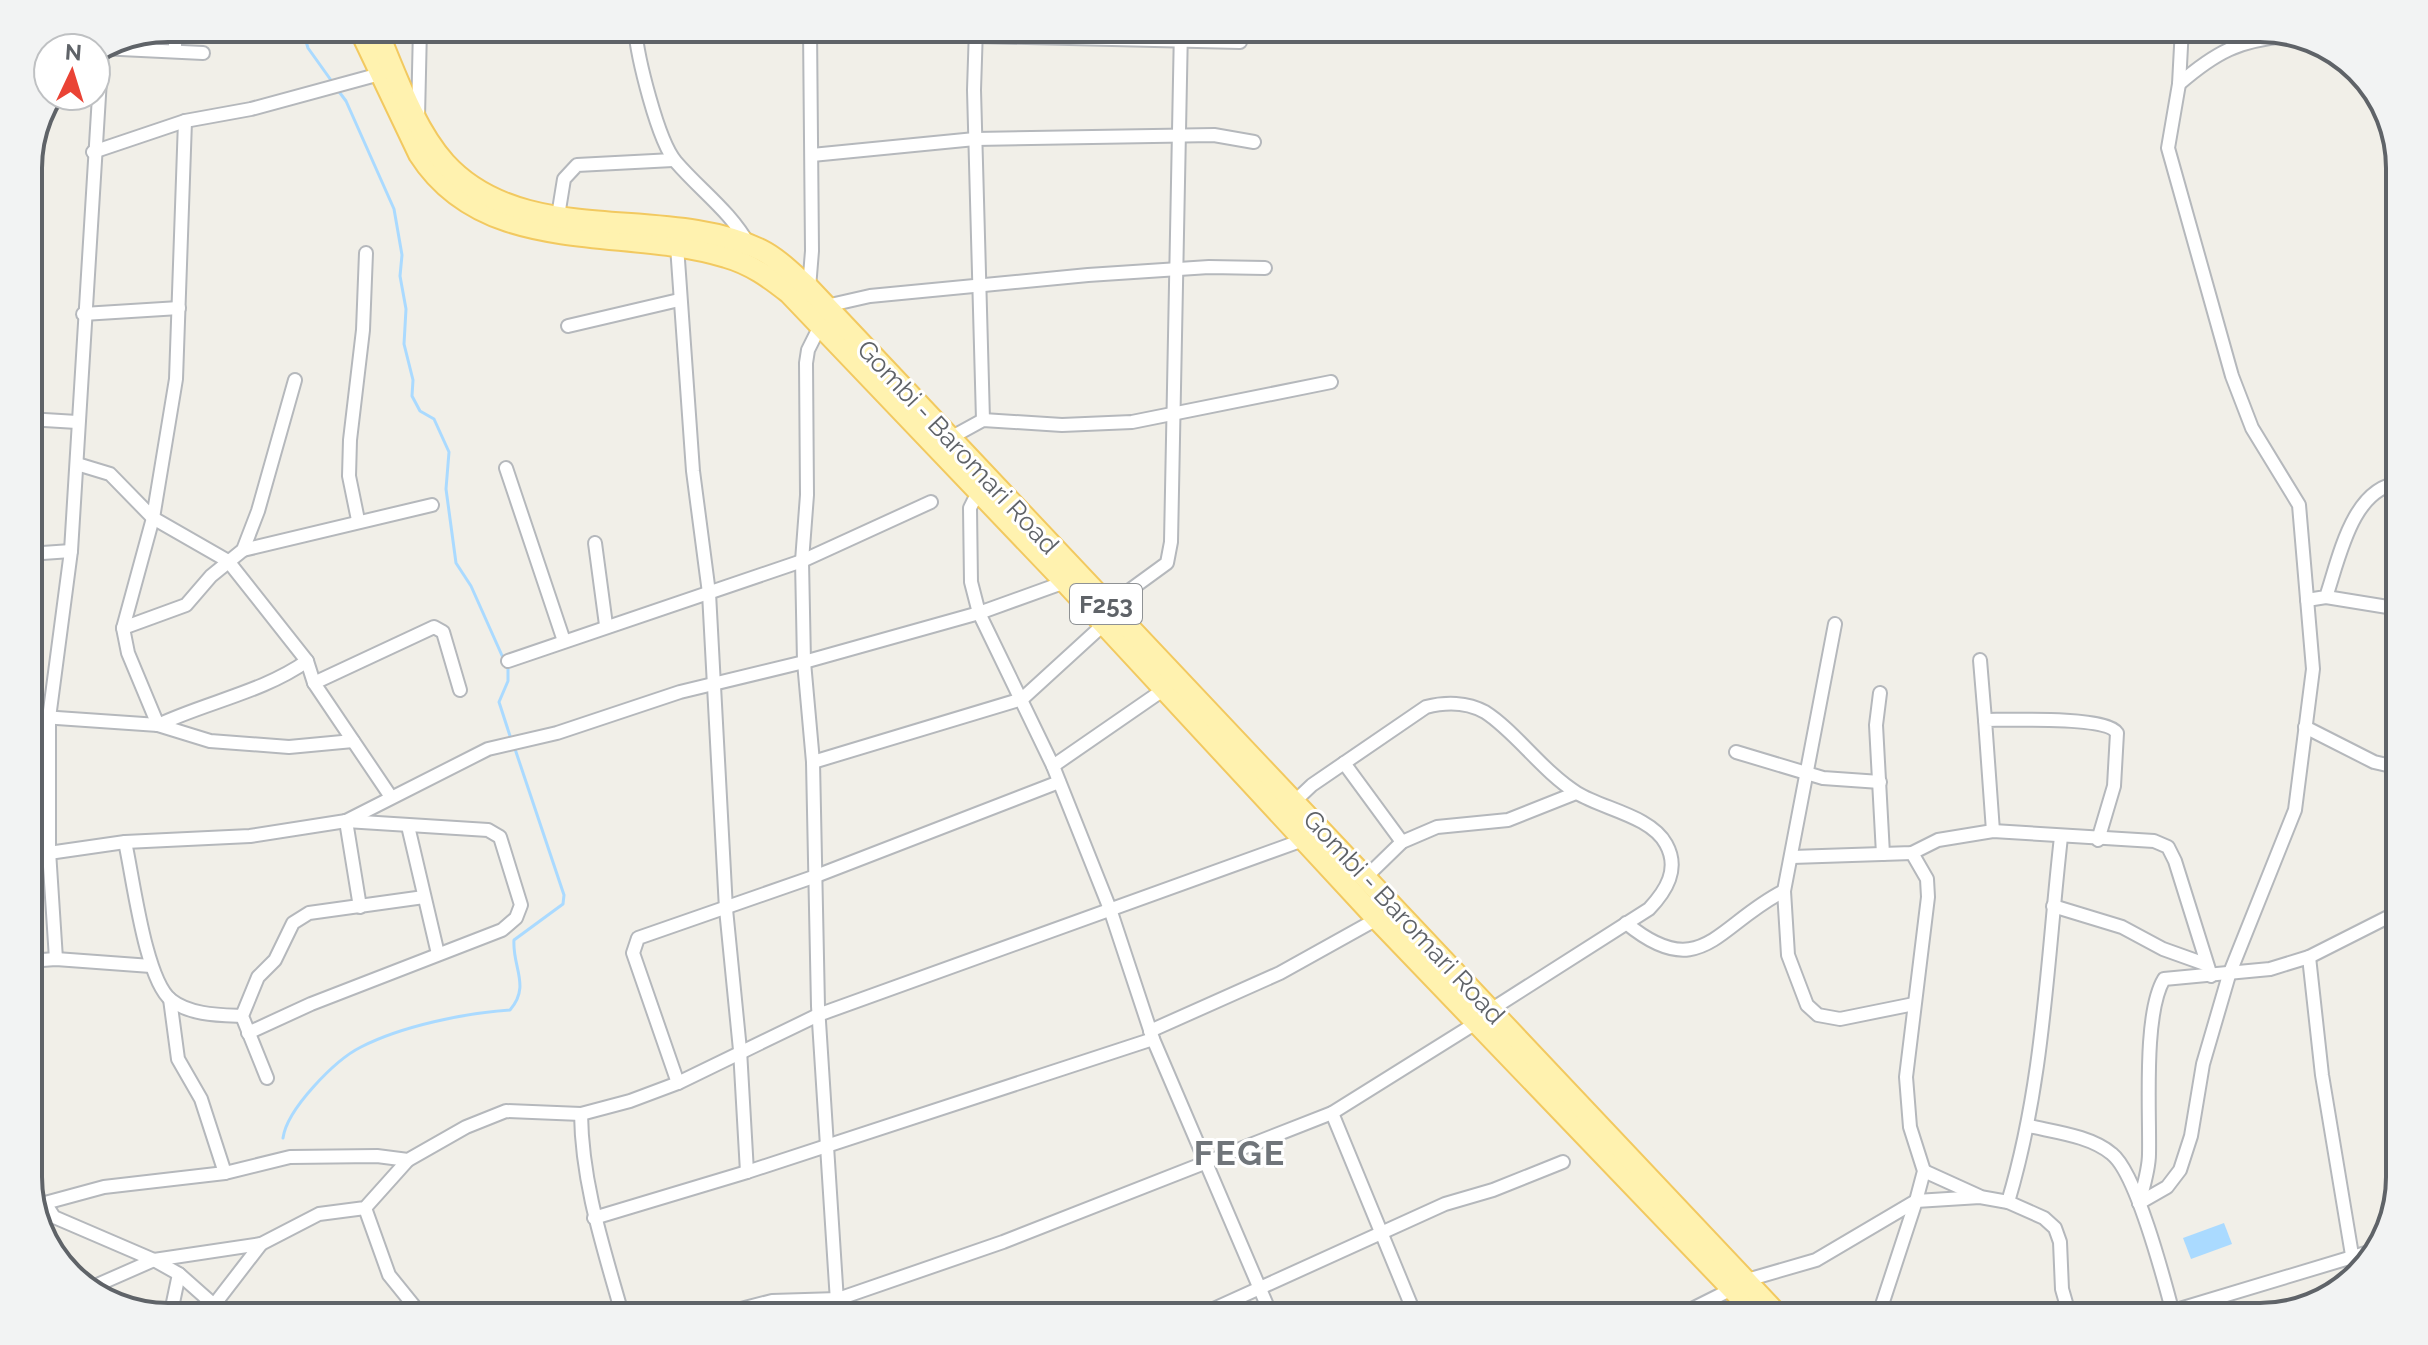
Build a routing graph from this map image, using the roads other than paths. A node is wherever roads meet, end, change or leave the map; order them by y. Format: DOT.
graph roads {
  1 [pos="175,42"];
  2 [pos="374,42"];
  3 [pos="378,42"];
  4 [pos="420,42"];
  5 [pos="637,42"];
  6 [pos="810,42"];
  7 [pos="976,42"];
  8 [pos="1181,42"];
  9 [pos="2181,42"];
  10 [pos="2254,42"];
  11 [pos="129,49"];
  12 [pos="175,50"];
  13 [pos="203,53"];
  14 [pos="380,74"];
  15 [pos="2179,84"];
  16 [pos="96,112"];
  17 [pos="418,118"];
  18 [pos="185,121"];
  19 [pos="1180,137"];
  20 [pos="975,139"];
  21 [pos="1254,142"];
  22 [pos="93,152"];
  23 [pos="812,155"];
  24 [pos="673,160"];
  25 [pos="558,216"];
  26 [pos="749,245"];
  27 [pos="677,246"];
  28 [pos="366,253"];
  29 [pos="1265,268"];
  30 [pos="1176,271"];
  31 [pos="979,286"];
  32 [pos="809,288"];
  33 [pos="679,300"];
  34 [pos="179,308"];
  35 [pos="83,314"];
  36 [pos="824,315"];
  37 [pos="568,326"];
  38 [pos="295,380"];
  39 [pos="1331,382"];
  40 [pos="1175,416"];
  41 [pos="42,420"];
  42 [pos="983,420"];
  43 [pos="77,422"];
  44 [pos="952,437"];
  45 [pos="77,464"];
  46 [pos="506,468"];
  47 [pos="2386,485"];
  48 [pos="991,492"];
  49 [pos="931,502"];
  50 [pos="432,505"];
  51 [pos="153,518"];
  52 [pos="358,520"];
  53 [pos="595,543"];
  54 [pos="243,550"];
  55 [pos="71,551"];
  56 [pos="42,553"];
  57 [pos="228,561"];
  58 [pos="802,561"];
  59 [pos="1065,582"];
  60 [pos="709,593"];
  61 [pos="2326,597"];
  62 [pos="2307,600"];
  63 [pos="2386,607"];
  64 [pos="979,613"];
  65 [pos="1106,615"];
  66 [pos="1835,624"];
  67 [pos="606,625"];
  68 [pos="123,628"];
  69 [pos="564,641"];
  70 [pos="1980,660"];
  71 [pos="307,661"];
  72 [pos="508,661"];
  73 [pos="804,662"];
  74 [pos="314,683"];
  75 [pos="713,683"];
  76 [pos="460,690"];
  77 [pos="1163,690"];
  78 [pos="1880,693"];
  79 [pos="1022,699"];
  80 [pos="42,717"];
  81 [pos="49,718"];
  82 [pos="1985,720"];
  83 [pos="158,725"];
  84 [pos="2305,727"];
  85 [pos="353,741"];
  86 [pos="1736,752"];
  87 [pos="813,762"];
  88 [pos="1344,763"];
  89 [pos="2386,765"];
  90 [pos="1053,766"];
  91 [pos="1805,773"];
  92 [pos="1059,782"];
  93 [pos="1880,782"];
  94 [pos="1576,793"];
  95 [pos="391,797"];
  96 [pos="1294,802"];
  97 [pos="346,821"];
  98 [pos="408,826"];
  99 [pos="1993,831"];
  100 [pos="2061,837"];
  101 [pos="1303,840"];
  102 [pos="2098,840"];
  103 [pos="125,842"];
  104 [pos="1402,842"];
  105 [pos="49,851"];
  106 [pos="42,853"];
  107 [pos="1912,853"];
  108 [pos="1883,854"];
  109 [pos="1792,857"];
  110 [pos="816,876"];
  111 [pos="1365,878"];
  112 [pos="1784,891"];
  113 [pos="424,897"];
  114 [pos="2053,906"];
  115 [pos="360,907"];
  116 [pos="726,909"];
  117 [pos="1110,909"];
  118 [pos="2386,918"];
  119 [pos="1626,923"];
  120 [pos="1391,925"];
  121 [pos="438,954"];
  122 [pos="2309,957"];
  123 [pos="56,959"];
  124 [pos="42,960"];
  125 [pos="151,966"];
  126 [pos="2208,970"];
  127 [pos="2229,975"];
  128 [pos="170,999"];
  129 [pos="1914,1004"];
  130 [pos="818,1015"];
  131 [pos="242,1016"];
  132 [pos="1484,1016"];
  133 [pos="248,1033"];
  134 [pos="1152,1035"];
  135 [pos="740,1050"];
  136 [pos="267,1078"];
  137 [pos="678,1083"];
  138 [pos="1332,1113"];
  139 [pos="581,1114"];
  140 [pos="2029,1126"];
  141 [pos="825,1145"];
  142 [pos="408,1160"];
  143 [pos="1563,1162"];
  144 [pos="1207,1163"];
  145 [pos="1924,1171"];
  146 [pos="747,1172"];
  147 [pos="225,1173"];
  148 [pos="1980,1197"];
  149 [pos="44,1201"];
  150 [pos="1916,1201"];
  151 [pos="2008,1202"];
  152 [pos="2139,1203"];
  153 [pos="365,1208"];
  154 [pos="46,1210"];
  155 [pos="594,1218"];
  156 [pos="1380,1234"];
  157 [pos="261,1244"];
  158 [pos="2361,1253"];
  159 [pos="2352,1255"];
  160 [pos="154,1260"];
  161 [pos="179,1274"];
  162 [pos="101,1283"];
  163 [pos="1740,1284"];
  164 [pos="1260,1287"];
  165 [pos="838,1299"];
  166 [pos="173,1303"];
  167 [pos="205,1303"];
  168 [pos="218,1303"];
  169 [pos="412,1303"];
  170 [pos="619,1303"];
  171 [pos="764,1303"];
  172 [pos="838,1303"];
  173 [pos="1226,1303"];
  174 [pos="1266,1303"];
  175 [pos="1410,1303"];
  176 [pos="1703,1303"];
  177 [pos="1751,1303"];
  178 [pos="1763,1303"];
  179 [pos="1883,1303"];
  180 [pos="2068,1303"];
  181 [pos="2171,1303"];
  182 [pos="2207,1303"];
  1 -- 12 [label="street"];
  2 -- 14 [label="main road, Gombi - Baromari Road / F253"];
  3 -- 17 [label="main road, Gombi - Baromari Road / F253"];
  4 -- 17 [label="street"];
  5 -- 24 [label="street"];
  6 -- 23 [label="street"];
  7 -- 20 [label="street"];
  8 -- 19 [label="street"];
  9 -- 15 [label="street"];
  10 -- 15 [label="street"];
  11 -- 12 [label="street"];
  12 -- 13 [label="street"];
  14 -- 18 [label="street"];
  14 -- 27 [label="main road, Gombi - Baromari Road / F253"];
  15 -- 62 [label="street"];
  16 -- 22 [label="street"];
  17 -- 25 [label="main road, Gombi - Baromari Road / F253"];
  18 -- 22 [label="street"];
  18 -- 34 [label="street"];
  19 -- 20 [label="street"];
  19 -- 21 [label="street"];
  19 -- 30 [label="street"];
  20 -- 23 [label="street"];
  20 -- 31 [label="street"];
  22 -- 35 [label="street"];
  23 -- 32 [label="street"];
  24 -- 25 [label="street"];
  24 -- 26 [label="street"];
  25 -- 26 [label="main road, Gombi - Baromari Road / F253"];
  26 -- 32 [label="main road, Gombi - Baromari Road / F253"];
  27 -- 33 [label="street"];
  27 -- 36 [label="main road, Gombi - Baromari Road / F253"];
  28 -- 52 [label="street"];
  29 -- 30 [label="street"];
  30 -- 31 [label="street"];
  30 -- 40 [label="street"];
  31 -- 36 [label="street"];
  31 -- 42 [label="street"];
  32 -- 36 [label="main road, Gombi - Baromari Road / F253"];
  33 -- 37 [label="street"];
  33 -- 60 [label="street"];
  34 -- 35 [label="street"];
  34 -- 51 [label="street"];
  35 -- 43 [label="street"];
  36 -- 44 [label="main road, Gombi - Baromari Road / F253"];
  36 -- 48 [label="main road, Gombi - Baromari Road / F253"];
  36 -- 58 [label="street"];
  38 -- 54 [label="street"];
  39 -- 40 [label="street"];
  40 -- 42 [label="street"];
  40 -- 65 [label="street"];
  41 -- 43 [label="street"];
  42 -- 44 [label="street"];
  43 -- 45 [label="street"];
  44 -- 48 [label="main road, Gombi - Baromari Road / F253"];
  45 -- 51 [label="street"];
  45 -- 55 [label="street"];
  46 -- 69 [label="street"];
  47 -- 61 [label="street"];
  48 -- 59 [label="main road, Gombi - Baromari Road / F253"];
  48 -- 64 [label="street"];
  48 -- 65 [label="main road, Gombi - Baromari Road / F253"];
  49 -- 58 [label="street"];
  50 -- 52 [label="street"];
  51 -- 57 [label="street"];
  51 -- 68 [label="street"];
  52 -- 54 [label="street"];
  53 -- 67 [label="street"];
  54 -- 57 [label="street"];
  55 -- 56 [label="street"];
  55 -- 81 [label="street"];
  57 -- 68 [label="street"];
  57 -- 71 [label="street"];
  58 -- 60 [label="street"];
  58 -- 73 [label="street"];
  59 -- 64 [label="street"];
  59 -- 65 [label="main road, Gombi - Baromari Road / F253"];
  60 -- 67 [label="street"];
  60 -- 75 [label="street"];
  61 -- 62 [label="street"];
  61 -- 63 [label="street"];
  62 -- 84 [label="street"];
  64 -- 73 [label="street"];
  64 -- 79 [label="street"];
  65 -- 77 [label="main road, Gombi - Baromari Road / F253"];
  65 -- 79 [label="street"];
  65 -- 96 [label="main road, Gombi - Baromari Road / F253"];
  66 -- 91 [label="street"];
  67 -- 69 [label="street"];
  68 -- 83 [label="street"];
  69 -- 72 [label="street"];
  70 -- 82 [label="street"];
  71 -- 74 [label="street"];
  71 -- 83 [label="street"];
  73 -- 75 [label="street"];
  73 -- 87 [label="street"];
  74 -- 76 [label="street"];
  74 -- 85 [label="street"];
  75 -- 95 [label="street"];
  75 -- 116 [label="street"];
  77 -- 90 [label="street"];
  77 -- 101 [label="main road, Gombi - Baromari Road / F253"];
  78 -- 93 [label="street"];
  79 -- 87 [label="street"];
  79 -- 90 [label="street"];
  80 -- 81 [label="street"];
  81 -- 83 [label="street"];
  81 -- 105 [label="street"];
  82 -- 99 [label="street"];
  82 -- 102 [label="street"];
  83 -- 85 [label="street"];
  84 -- 89 [label="street"];
  84 -- 127 [label="street"];
  85 -- 95 [label="street"];
  86 -- 91 [label="street"];
  87 -- 110 [label="street"];
  88 -- 94 [label="street"];
  88 -- 96 [label="street"];
  88 -- 104 [label="street"];
  90 -- 92 [label="street"];
  91 -- 93 [label="street"];
  91 -- 109 [label="street"];
  92 -- 110 [label="street"];
  92 -- 117 [label="street"];
  93 -- 108 [label="street"];
  94 -- 104 [label="street"];
  94 -- 119 [label="street"];
  95 -- 97 [label="street"];
  96 -- 111 [label="main road, Gombi - Baromari Road / F253"];
  97 -- 98 [label="street"];
  97 -- 103 [label="street"];
  97 -- 115 [label="street"];
  98 -- 113 [label="street"];
  98 -- 121 [label="street"];
  99 -- 100 [label="street"];
  99 -- 107 [label="street"];
  100 -- 102 [label="street"];
  100 -- 114 [label="street"];
  101 -- 117 [label="street"];
  101 -- 120 [label="main road, Gombi - Baromari Road / F253"];
  102 -- 126 [label="street"];
  103 -- 105 [label="street"];
  103 -- 125 [label="street"];
  104 -- 111 [label="street"];
  105 -- 106 [label="street"];
  105 -- 123 [label="street"];
  107 -- 108 [label="street"];
  107 -- 129 [label="street"];
  108 -- 109 [label="street"];
  109 -- 112 [label="street"];
  110 -- 116 [label="street"];
  110 -- 130 [label="street"];
  111 -- 120 [label="main road, Gombi - Baromari Road / F253"];
  112 -- 119 [label="street"];
  112 -- 129 [label="street"];
  113 -- 115 [label="street"];
  113 -- 121 [label="street"];
  114 -- 126 [label="street"];
  114 -- 140 [label="street"];
  115 -- 131 [label="street"];
  116 -- 135 [label="street"];
  116 -- 137 [label="street"];
  117 -- 130 [label="street"];
  117 -- 134 [label="street"];
  118 -- 122 [label="street"];
  119 -- 132 [label="street"];
  120 -- 132 [label="main road, Gombi - Baromari Road / F253"];
  120 -- 134 [label="street"];
  121 -- 133 [label="street"];
  122 -- 127 [label="street"];
  122 -- 159 [label="street"];
  123 -- 124 [label="street"];
  123 -- 125 [label="street"];
  125 -- 128 [label="street"];
  126 -- 127 [label="street"];
  126 -- 152 [label="street"];
  127 -- 152 [label="street"];
  128 -- 131 [label="street"];
  128 -- 147 [label="street"];
  129 -- 145 [label="street"];
  130 -- 135 [label="street"];
  130 -- 141 [label="street"];
  131 -- 133 [label="street"];
  132 -- 138 [label="street"];
  132 -- 163 [label="main road, Gombi - Baromari Road / F253"];
  133 -- 136 [label="street"];
  134 -- 141 [label="street"];
  134 -- 144 [label="street"];
  135 -- 137 [label="street"];
  135 -- 146 [label="street"];
  137 -- 139 [label="street"];
  138 -- 144 [label="street"];
  138 -- 156 [label="street"];
  139 -- 142 [label="street"];
  139 -- 155 [label="street"];
  140 -- 151 [label="street"];
  140 -- 152 [label="street"];
  141 -- 146 [label="street"];
  141 -- 165 [label="street"];
  142 -- 147 [label="street"];
  142 -- 153 [label="street"];
  143 -- 156 [label="street"];
  144 -- 164 [label="street"];
  144 -- 165 [label="street"];
  145 -- 148 [label="street"];
  145 -- 150 [label="street"];
  146 -- 155 [label="street"];
  147 -- 149 [label="street"];
  148 -- 150 [label="street"];
  148 -- 151 [label="street"];
  150 -- 163 [label="street"];
  150 -- 179 [label="street"];
  151 -- 180 [label="street"];
  152 -- 181 [label="street"];
  153 -- 157 [label="street"];
  153 -- 169 [label="street"];
  154 -- 160 [label="street"];
  155 -- 170 [label="street"];
  156 -- 164 [label="street"];
  156 -- 175 [label="street"];
  157 -- 160 [label="street"];
  157 -- 168 [label="street"];
  158 -- 159 [label="street"];
  159 -- 182 [label="street"];
  160 -- 161 [label="street"];
  160 -- 162 [label="street"];
  161 -- 166 [label="street"];
  161 -- 167 [label="street"];
  163 -- 176 [label="street"];
  163 -- 177 [label="main road, Gombi - Baromari Road / F253"];
  163 -- 178 [label="main road, Gombi - Baromari Road / F253"];
  164 -- 173 [label="street"];
  164 -- 174 [label="street"];
  165 -- 171 [label="street"];
  165 -- 172 [label="street"];
}
